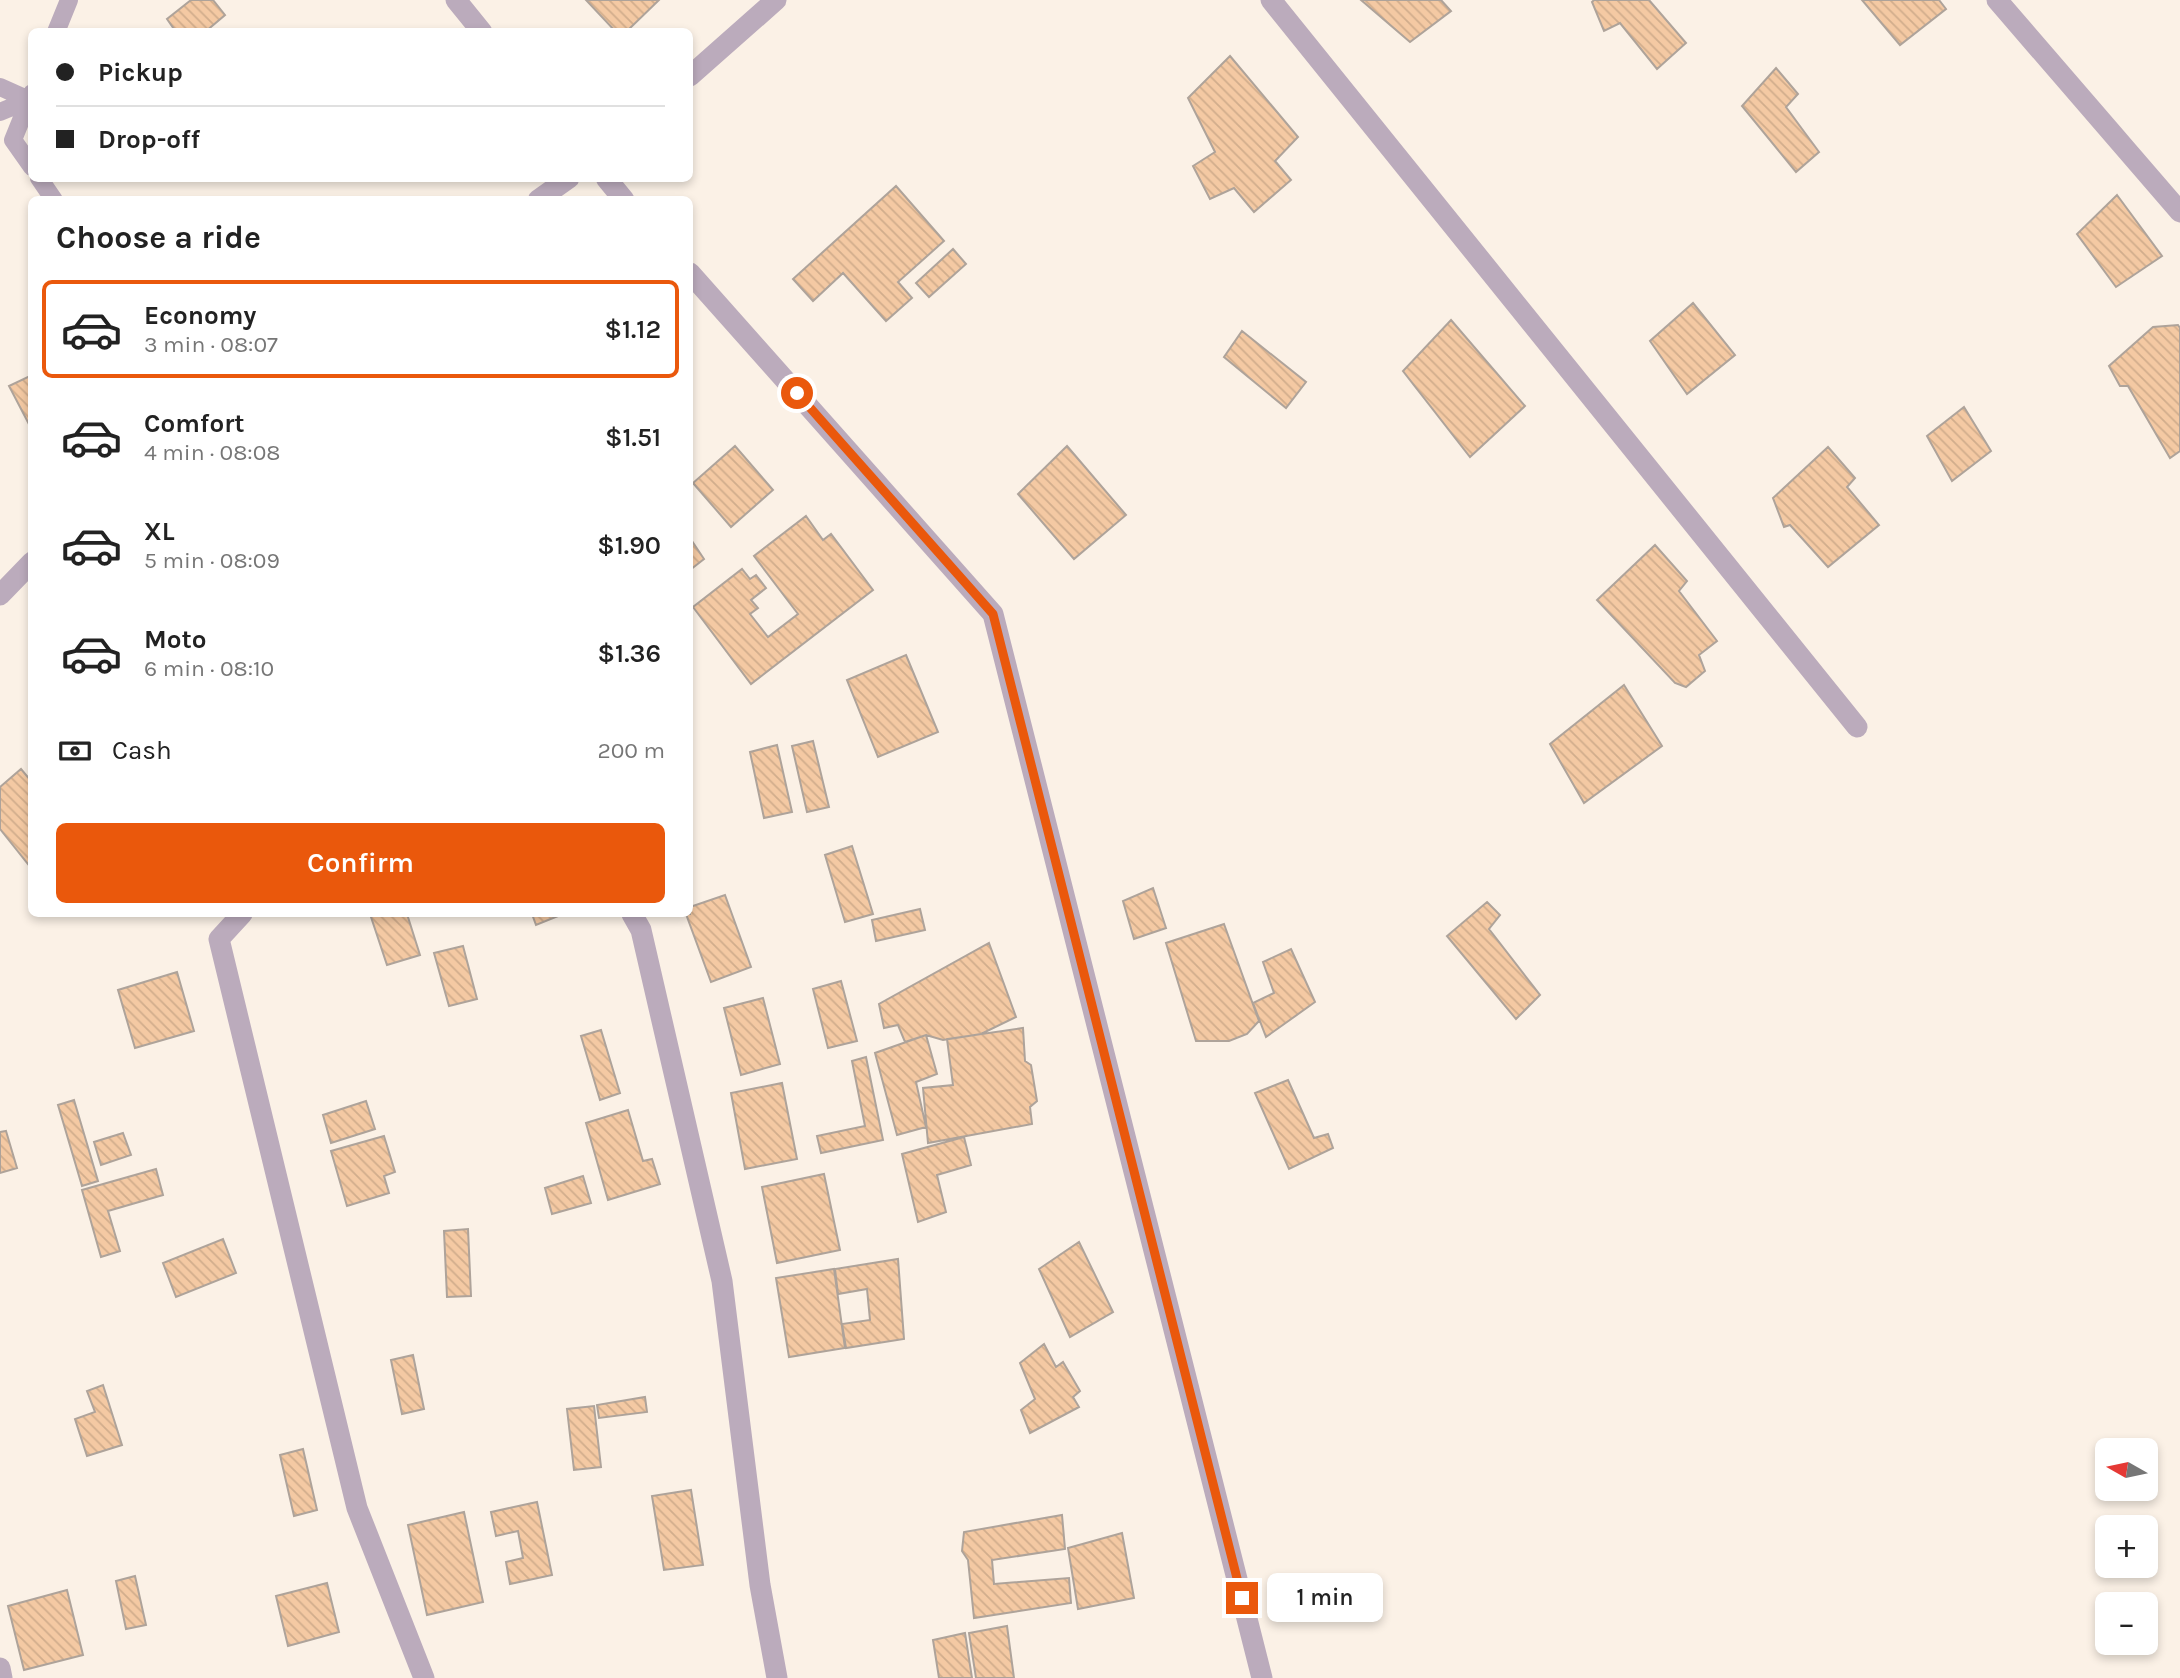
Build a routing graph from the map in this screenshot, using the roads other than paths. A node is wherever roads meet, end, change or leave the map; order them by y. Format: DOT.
graph roads {
  1 [pos="69,0"];
  2 [pos="456,0"];
  3 [pos="776,0"];
  4 [pos="1271,0"];
  5 [pos="1997,0"];
  6 [pos="58,28"];
  7 [pos="479,28"];
  8 [pos="693,73"];
  9 [pos="0,87"];
  10 [pos="28,96"];
  11 [pos="28,98"];
  12 [pos="28,102"];
  13 [pos="0,112"];
  14 [pos="28,162"];
  15 [pos="563,182"];
  16 [pos="609,182"];
  17 [pos="544,196"];
  18 [pos="621,196"];
  19 [pos="2180,212"];
  20 [pos="693,276"];
  21 [pos="28,566"];
  22 [pos="0,595"];
  23 [pos="1857,727"];
  24 [pos="239,917"];
  25 [pos="634,917"];
  26 [pos="0,1668"];
  27 [pos="2,1678"];
  28 [pos="424,1678"];
  29 [pos="777,1678"];
  30 [pos="1262,1678"];
  1 -- 6 [label="lane"];
  2 -- 7 [label="street"];
  3 -- 8 [label="street"];
  4 -- 23 [label="street"];
  5 -- 19 [label="street"];
  9 -- 10 [label="lane"];
  11 -- 13 [label="lane"];
  12 -- 14 [label="lane"];
  15 -- 17 [label="street"];
  16 -- 18 [label="street"];
  20 -- 30 [label="street"];
  21 -- 22 [label="street"];
  24 -- 28 [label="street"];
  25 -- 29 [label="street"];
  26 -- 27 [label="street"];
}
